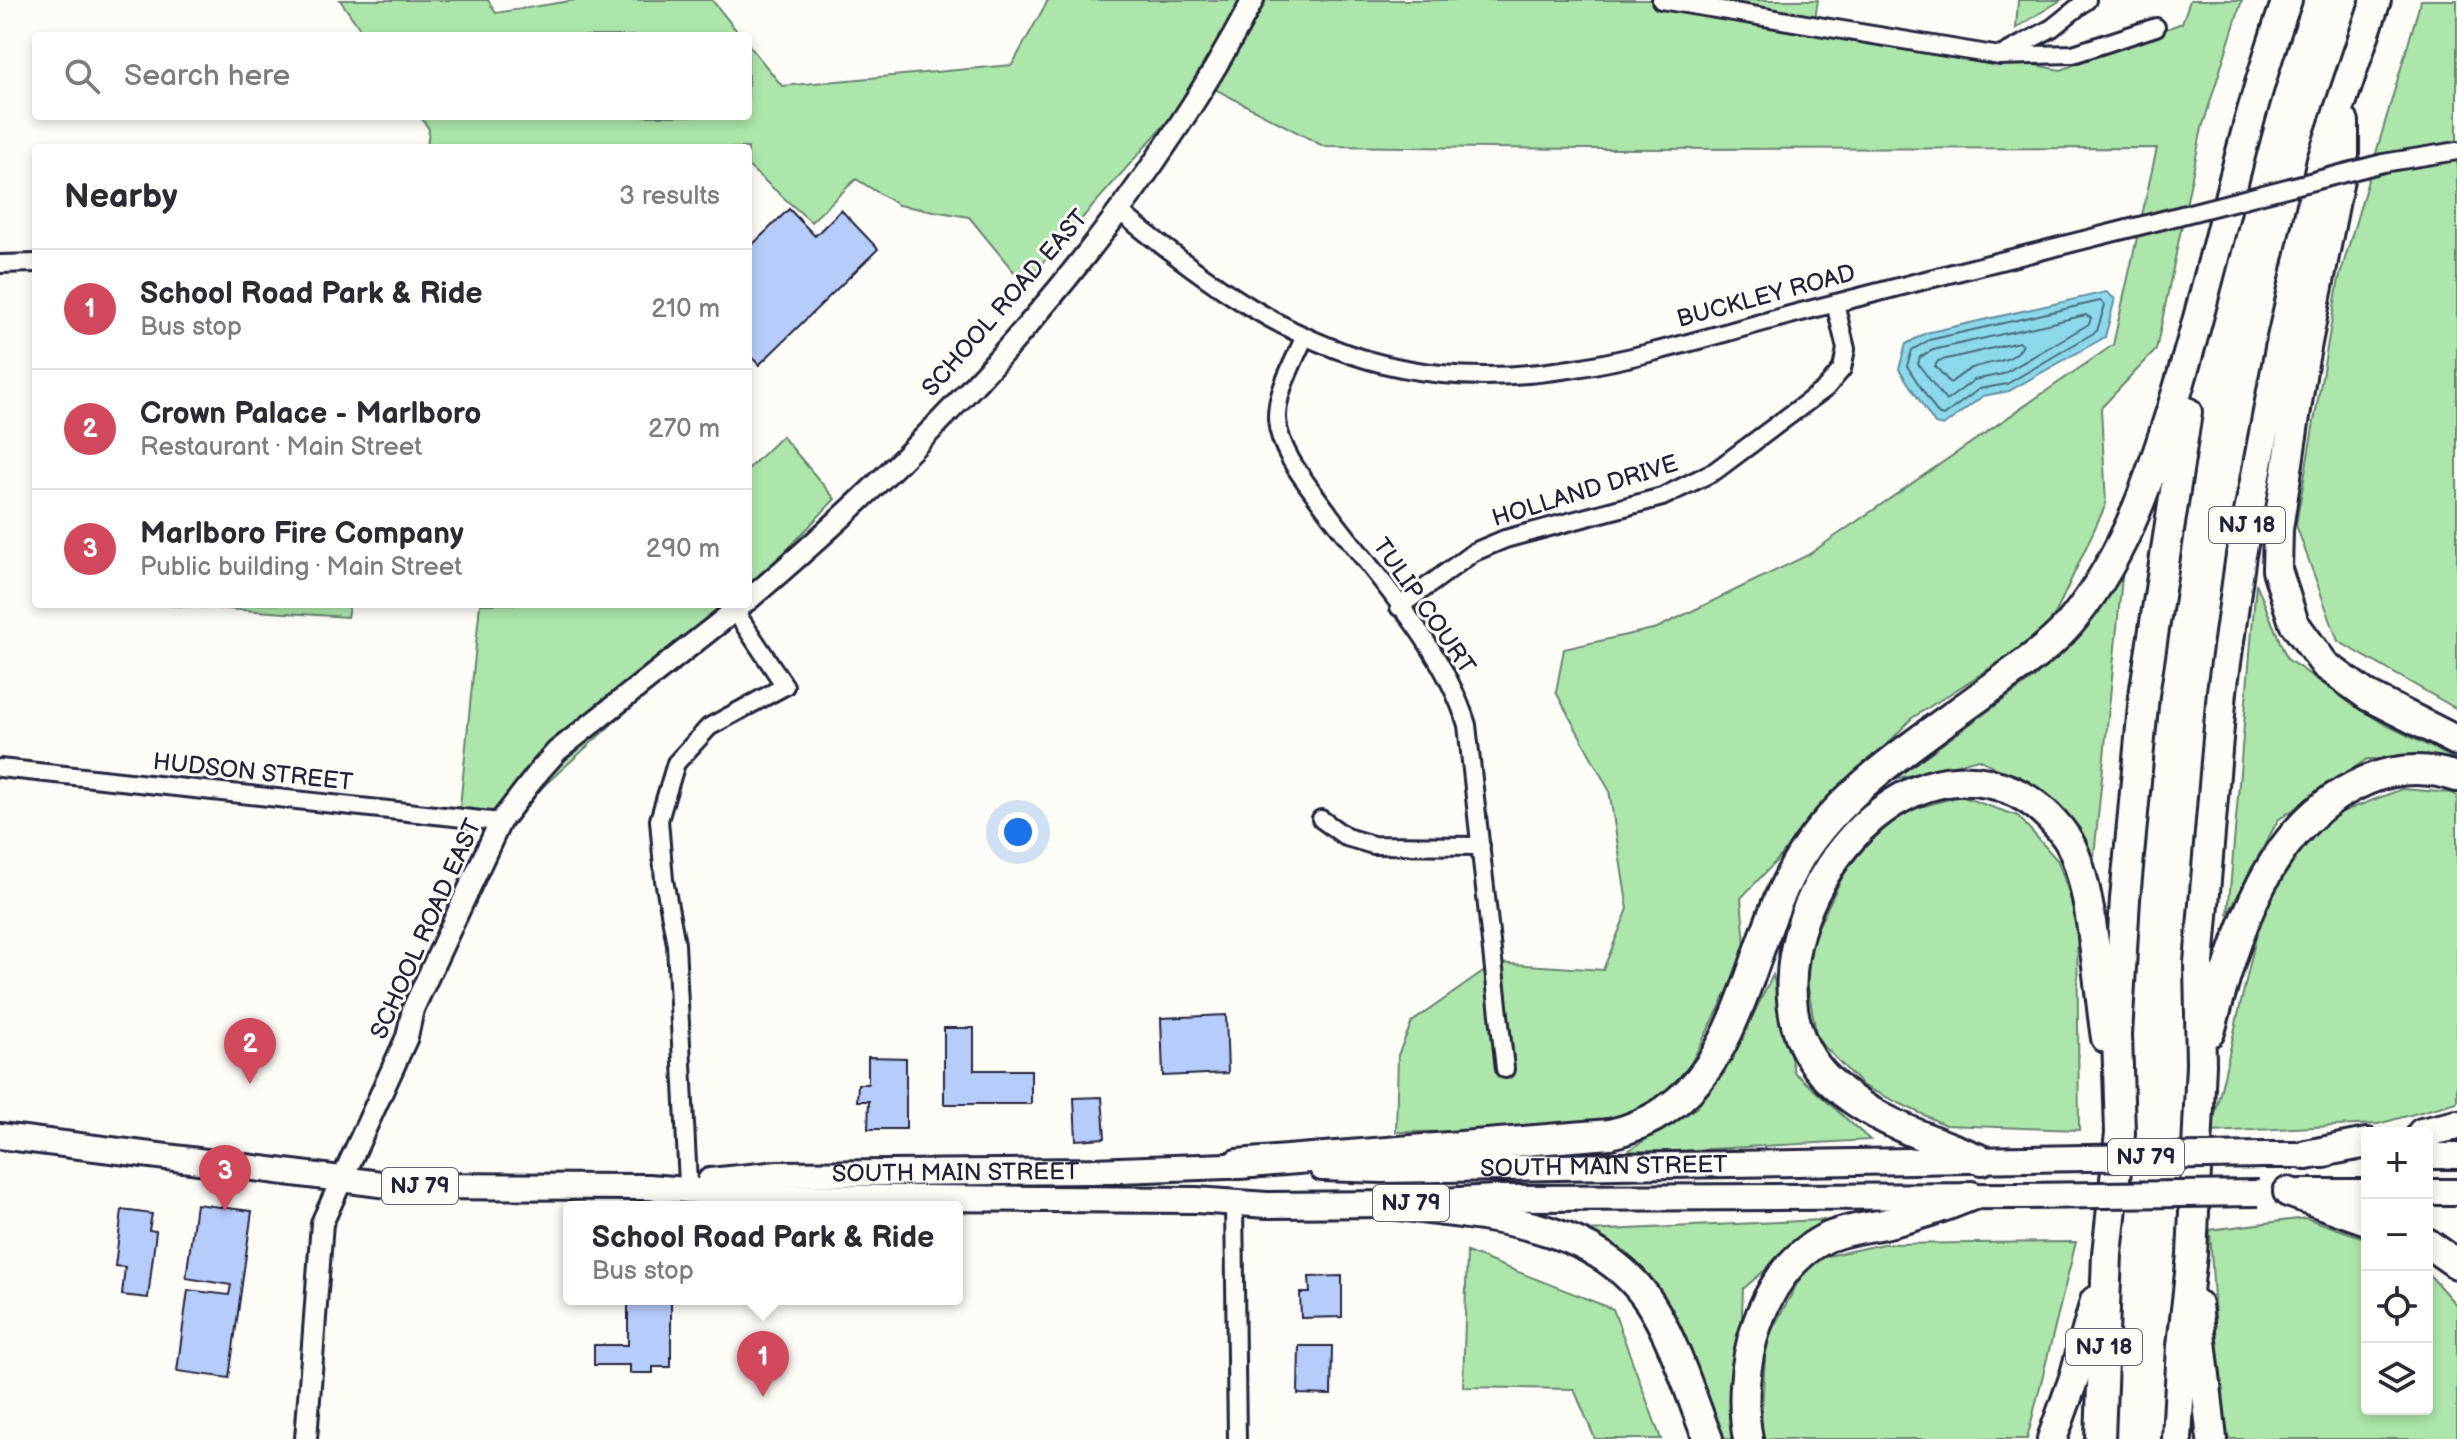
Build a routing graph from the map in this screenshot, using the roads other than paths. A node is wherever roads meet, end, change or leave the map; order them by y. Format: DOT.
graph roads {
  1 [pos="1253,0"];
  2 [pos="1661,0"];
  3 [pos="2087,0"];
  4 [pos="2287,0"];
  5 [pos="2376,0"];
  6 [pos="2156,27"];
  7 [pos="2000,56"];
  8 [pos="2343,104"];
  9 [pos="2457,151"];
  10 [pos="1119,211"];
  11 [pos="32,263"];
  12 [pos="0,264"];
  13 [pos="1835,303"];
  14 [pos="2204,305"];
  15 [pos="1304,338"];
  16 [pos="752,596"];
  17 [pos="1399,607"];
  18 [pos="738,608"];
  19 [pos="744,608"];
  20 [pos="2457,741"];
  21 [pos="0,768"];
  22 [pos="2457,777"];
  23 [pos="1321,819"];
  24 [pos="500,822"];
  25 [pos="1481,846"];
  26 [pos="2201,1064"];
  27 [pos="1505,1069"];
  28 [pos="2457,1125"];
  29 [pos="2433,1130"];
  30 [pos="2120,1133"];
  31 [pos="0,1136"];
  32 [pos="2361,1144"];
  33 [pos="2306,1155"];
  34 [pos="2361,1155"];
  35 [pos="2433,1156"];
  36 [pos="2457,1156"];
  37 [pos="1982,1160"];
  38 [pos="1237,1164"];
  39 [pos="342,1180"];
  40 [pos="688,1183"];
  41 [pos="648,1187"];
  42 [pos="2288,1192"];
  43 [pos="2361,1192"];
  44 [pos="2433,1192"];
  45 [pos="2457,1192"];
  46 [pos="1971,1196"];
  47 [pos="1234,1203"];
  48 [pos="1389,1204"];
  49 [pos="2361,1218"];
  50 [pos="2433,1247"];
  51 [pos="2107,1254"];
  52 [pos="2192,1255"];
  53 [pos="2457,1264"];
  54 [pos="306,1439"];
  55 [pos="1237,1439"];
  56 [pos="1708,1439"];
  57 [pos="1748,1439"];
  58 [pos="2052,1439"];
  59 [pos="2100,1439"];
  60 [pos="2177,1439"];
  61 [pos="2212,1439"];
  1 -- 10 [label="street, SCHOOL ROAD EAST"];
  2 -- 7 [label="street"];
  3 -- 7 [label="street"];
  4 -- 14 [label="highway, NJ 18"];
  5 -- 8 [label="highway, NJ 18"];
  6 -- 7 [label="street"];
  8 -- 20 [label="highway"];
  8 -- 26 [label="highway, NJ 18"];
  9 -- 13 [label="street, BUCKLEY ROAD, bridge"];
  10 -- 15 [label="street, BUCKLEY ROAD"];
  10 -- 16 [label="street, SCHOOL ROAD EAST"];
  11 -- 12 [label="street"];
  13 -- 15 [label="street, BUCKLEY ROAD"];
  13 -- 17 [label="street, HOLLAND DRIVE"];
  14 -- 30 [label="highway, NJ 18"];
  14 -- 38 [label="highway"];
  15 -- 17 [label="street, TULIP COURT"];
  17 -- 25 [label="street, TULIP COURT"];
  18 -- 24 [label="street, SCHOOL ROAD EAST"];
  19 -- 40 [label="street"];
  21 -- 24 [label="street, HUDSON STREET"];
  22 -- 26 [label="highway"];
  23 -- 25 [label="street"];
  24 -- 39 [label="street, SCHOOL ROAD EAST"];
  25 -- 27 [label="street, TULIP COURT"];
  26 -- 52 [label="highway, NJ 18"];
  28 -- 29 [label="highway"];
  30 -- 37 [label="highway"];
  30 -- 51 [label="highway, NJ 18"];
  31 -- 39 [label="main road, NJ 79"];
  32 -- 33 [label="highway"];
  33 -- 34 [label="main road, SOUTH MAIN STREET / NJ 79"];
  33 -- 37 [label="main road, SOUTH MAIN STREET / NJ 79, bridge"];
  35 -- 36 [label="main road"];
  37 -- 38 [label="main road, SOUTH MAIN STREET / NJ 79"];
  38 -- 40 [label="main road, SOUTH MAIN STREET / NJ 79"];
  39 -- 41 [label="main road, SOUTH MAIN STREET / NJ 79"];
  39 -- 54 [label="street, SCHOOL ROAD EAST"];
  40 -- 41 [label="main road, SOUTH MAIN STREET / NJ 79"];
  41 -- 47 [label="main road, SOUTH MAIN STREET / NJ 79"];
  42 -- 43 [label="main road, SOUTH MAIN STREET / NJ 79"];
  42 -- 46 [label="main road, SOUTH MAIN STREET / NJ 79, bridge"];
  42 -- 49 [label="highway"];
  44 -- 45 [label="main road"];
  46 -- 48 [label="main road, SOUTH MAIN STREET / NJ 79"];
  46 -- 57 [label="highway"];
  47 -- 48 [label="main road, SOUTH MAIN STREET / NJ 79"];
  47 -- 55 [label="street"];
  48 -- 56 [label="highway"];
  50 -- 53 [label="highway"];
  51 -- 58 [label="highway"];
  51 -- 59 [label="highway, NJ 18"];
  52 -- 60 [label="highway, NJ 18"];
  52 -- 61 [label="highway"];
}
